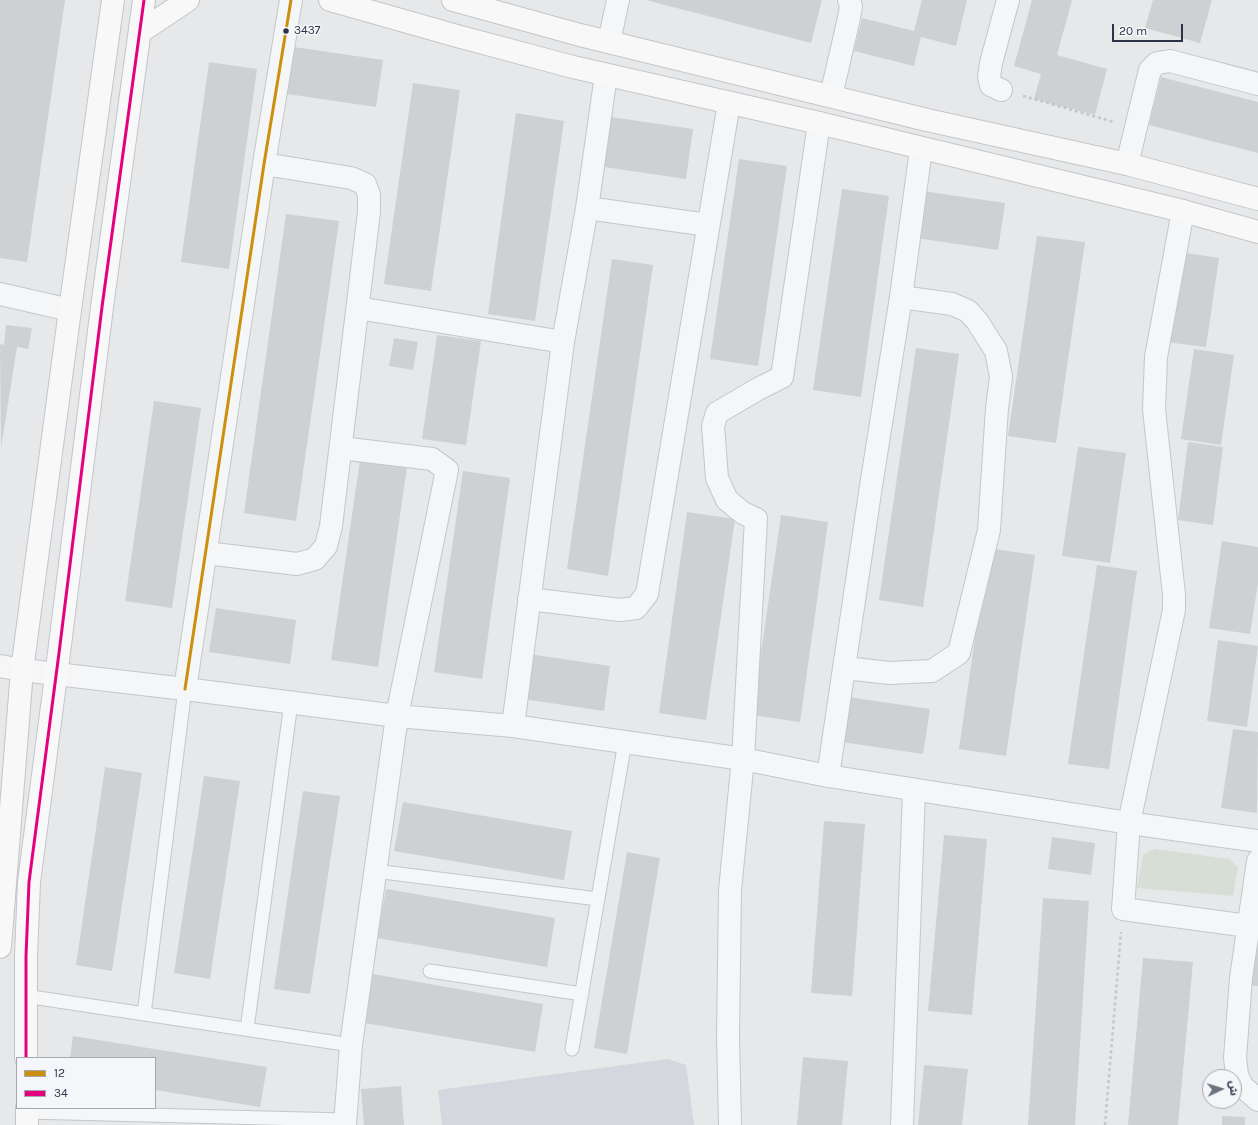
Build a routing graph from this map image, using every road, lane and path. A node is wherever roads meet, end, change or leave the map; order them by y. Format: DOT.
graph roads {
  1 [pos="113,0"];
  2 [pos="144,0"];
  3 [pos="188,0"];
  4 [pos="291,0"];
  5 [pos="330,0"];
  6 [pos="618,0"];
  7 [pos="849,0"];
  8 [pos="1008,0"];
  9 [pos="458,1"];
  10 [pos="140,32"];
  11 [pos="580,35"];
  12 [pos="609,42"];
  13 [pos="573,66"];
  14 [pos="606,74"];
  15 [pos="1258,84"];
  16 [pos="1001,90"];
  17 [pos="831,96"];
  18 [pos="728,103"];
  19 [pos="819,123"];
  20 [pos="1136,129"];
  21 [pos="1008,138"];
  22 [pos="920,149"];
  23 [pos="264,164"];
  24 [pos="1127,164"];
  25 [pos="1001,168"];
  26 [pos="1258,199"];
  27 [pos="586,208"];
  28 [pos="1183,211"];
  29 [pos="708,225"];
  30 [pos="1258,232"];
  31 [pos="0,294"];
  32 [pos="901,297"];
  33 [pos="358,308"];
  34 [pos="70,310"];
  35 [pos="563,342"];
  36 [pos="341,448"];
  37 [pos="206,553"];
  38 [pos="529,600"];
  39 [pos="0,666"];
  40 [pos="844,668"];
  41 [pos="22,670"];
  42 [pos="56,674"];
  43 [pos="185,689"];
  44 [pos="291,702"];
  45 [pos="397,716"];
  46 [pos="513,726"];
  47 [pos="625,742"];
  48 [pos="743,759"];
  49 [pos="828,776"];
  50 [pos="914,790"];
  51 [pos="1129,823"];
  52 [pos="1258,841"];
  53 [pos="1258,861"];
  54 [pos="375,871"];
  55 [pos="3,878"];
  56 [pos="29,882"];
  57 [pos="598,899"];
  58 [pos="1123,909"];
  59 [pos="1248,926"];
  60 [pos="0,947"];
  61 [pos="430,971"];
  62 [pos="582,994"];
  63 [pos="25,996"];
  64 [pos="144,1014"];
  65 [pos="247,1029"];
  66 [pos="351,1045"];
  67 [pos="572,1049"];
  68 [pos="26,1057"];
  69 [pos="1258,1100"];
  70 [pos="27,1115"];
  71 [pos="345,1122"];
  72 [pos="730,1125"];
  73 [pos="902,1125"];
  74 [pos="1105,1125"];
  1 -- 34 [label="main road"];
  2 -- 10 [label="main road"];
  3 -- 10 [label="main road"];
  4 -- 23 [label="street"];
  5 -- 13 [label="main road"];
  6 -- 12 [label="street"];
  7 -- 17 [label="street"];
  8 -- 16 [label="street"];
  9 -- 11 [label="main road"];
  10 -- 42 [label="main road"];
  11 -- 12 [label="main road"];
  11 -- 13 [label="main road"];
  12 -- 17 [label="main road"];
  13 -- 14 [label="main road"];
  14 -- 18 [label="main road"];
  14 -- 27 [label="street"];
  15 -- 20 [label="street"];
  16 -- 20 [label="path"];
  17 -- 21 [label="main road"];
  18 -- 19 [label="main road"];
  18 -- 29 [label="street"];
  19 -- 22 [label="main road"];
  19 -- 48 [label="street"];
  20 -- 24 [label="street"];
  21 -- 24 [label="main road"];
  21 -- 25 [label="main road"];
  22 -- 25 [label="main road"];
  22 -- 32 [label="street"];
  23 -- 33 [label="street"];
  23 -- 37 [label="street"];
  24 -- 26 [label="main road"];
  25 -- 28 [label="main road"];
  27 -- 29 [label="street"];
  27 -- 35 [label="street"];
  28 -- 30 [label="main road"];
  28 -- 51 [label="street"];
  29 -- 38 [label="street"];
  31 -- 34 [label="street"];
  32 -- 40 [label="street"];
  32 -- 40 [label="street"];
  33 -- 35 [label="street"];
  33 -- 36 [label="street"];
  34 -- 41 [label="main road"];
  35 -- 38 [label="street"];
  36 -- 37 [label="street"];
  36 -- 45 [label="street"];
  37 -- 43 [label="street"];
  38 -- 46 [label="street"];
  39 -- 41 [label="street"];
  40 -- 49 [label="street"];
  41 -- 42 [label="street"];
  41 -- 55 [label="main road"];
  42 -- 43 [label="street"];
  42 -- 56 [label="main road"];
  43 -- 44 [label="street"];
  43 -- 64 [label="lane"];
  44 -- 45 [label="street"];
  44 -- 65 [label="lane"];
  45 -- 46 [label="street"];
  45 -- 54 [label="street"];
  46 -- 47 [label="street"];
  47 -- 48 [label="street"];
  47 -- 57 [label="lane"];
  48 -- 49 [label="street"];
  48 -- 72 [label="street"];
  49 -- 50 [label="street"];
  50 -- 51 [label="street"];
  50 -- 73 [label="street"];
  51 -- 52 [label="street"];
  51 -- 58 [label="street"];
  53 -- 59 [label="street"];
  54 -- 57 [label="lane"];
  54 -- 66 [label="street"];
  55 -- 56 [label="street"];
  55 -- 60 [label="main road"];
  56 -- 63 [label="main road"];
  57 -- 62 [label="lane"];
  58 -- 59 [label="street"];
  58 -- 74 [label="path"];
  59 -- 69 [label="street"];
  61 -- 62 [label="lane"];
  62 -- 67 [label="lane"];
  63 -- 64 [label="lane"];
  63 -- 68 [label="main road"];
  64 -- 65 [label="lane"];
  65 -- 66 [label="lane"];
  66 -- 71 [label="street"];
  70 -- 71 [label="lane"];
}
